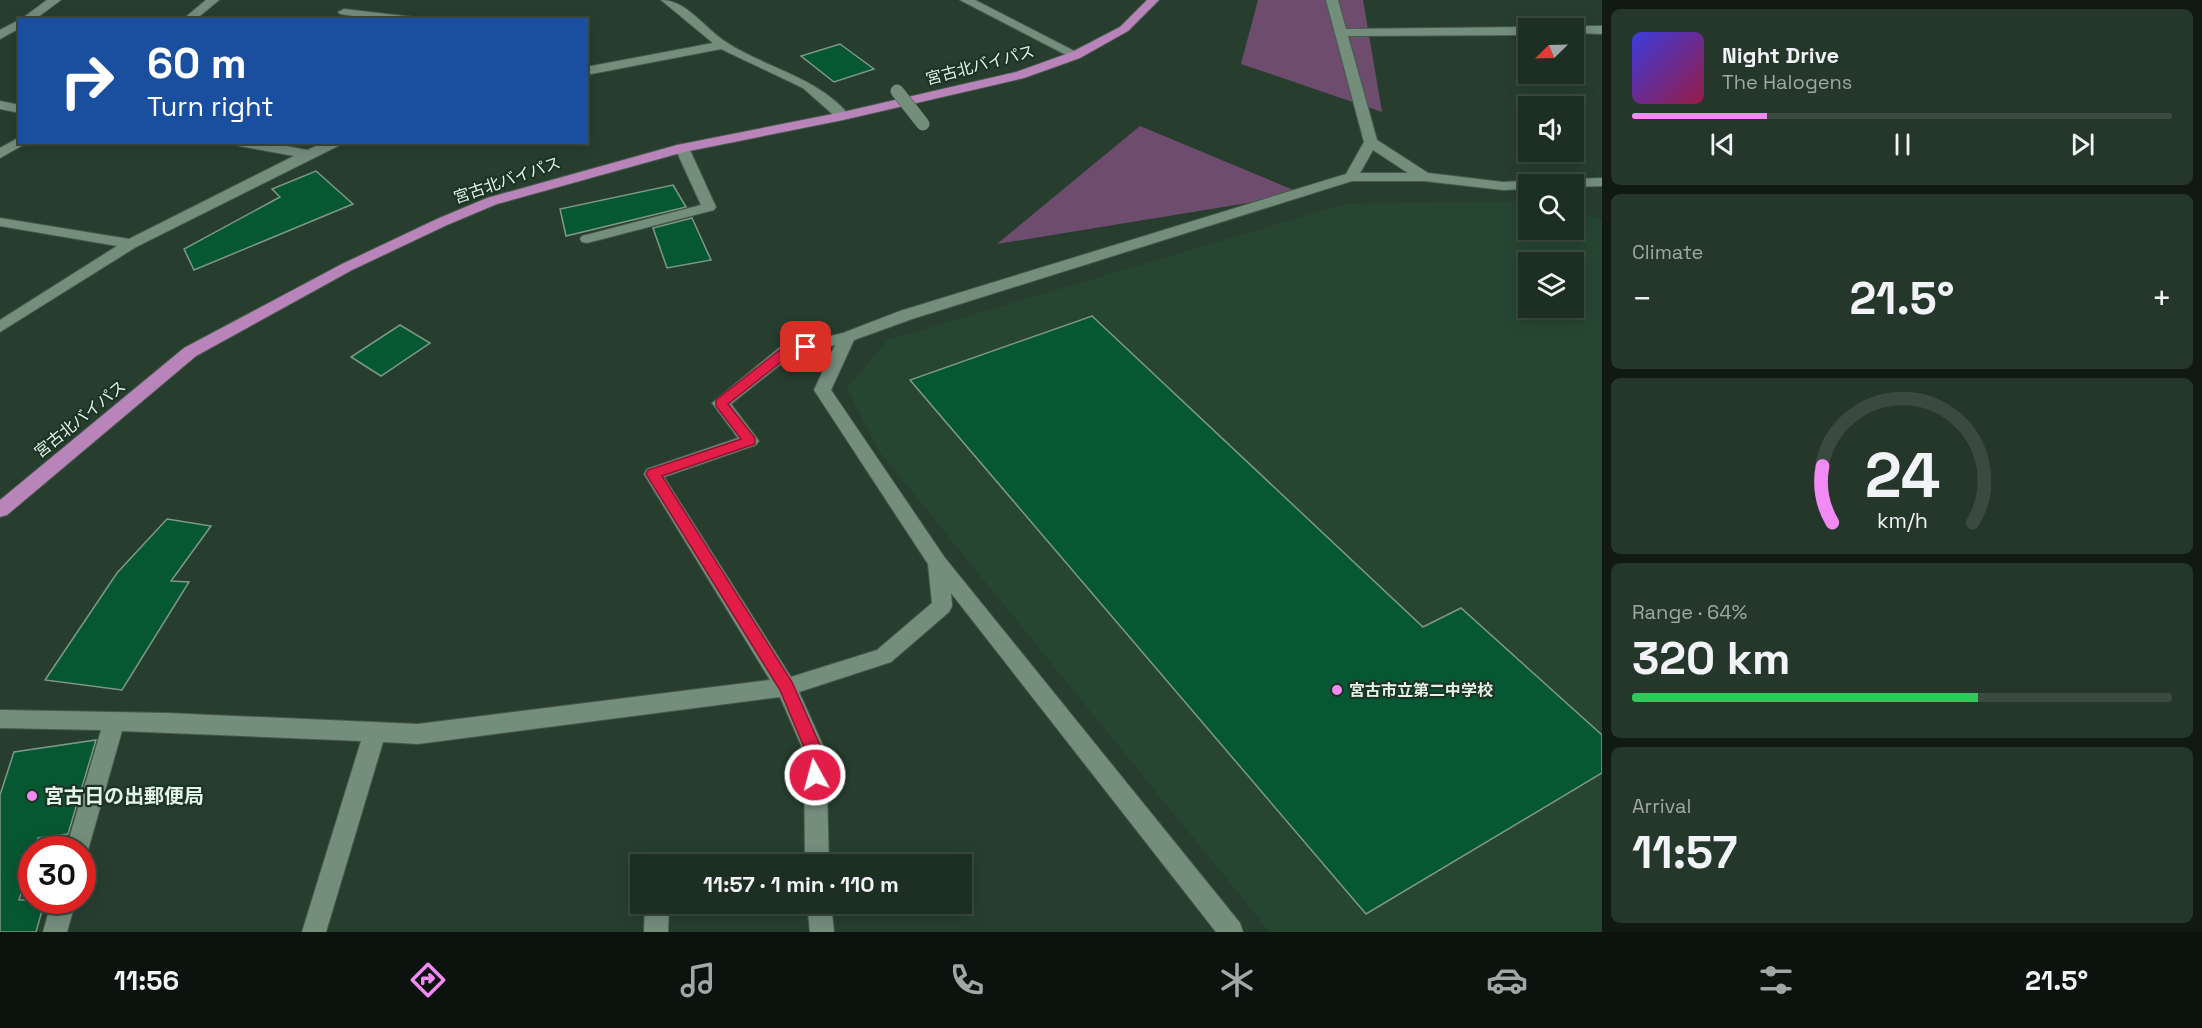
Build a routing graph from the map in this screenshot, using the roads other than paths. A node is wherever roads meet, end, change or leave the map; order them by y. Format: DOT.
graph roads {
  1 [pos="55,0"];
  2 [pos="213,0"];
  3 [pos="358,0"];
  4 [pos="667,0"];
  5 [pos="966,0"];
  6 [pos="1153,0"];
  7 [pos="1332,0"];
  8 [pos="340,16"];
  9 [pos="28,18"];
  10 [pos="190,18"];
  11 [pos="376,18"];
  12 [pos="18,24"];
  13 [pos="1584,30"];
  14 [pos="1602,30"];
  15 [pos="1518,31"];
  16 [pos="1341,33"];
  17 [pos="0,35"];
  18 [pos="722,45"];
  19 [pos="1076,55"];
  20 [pos="588,71"];
  21 [pos="897,91"];
  22 [pos="0,105"];
  23 [pos="18,109"];
  24 [pos="843,116"];
  25 [pos="923,124"];
  26 [pos="18,142"];
  27 [pos="1371,142"];
  28 [pos="250,144"];
  29 [pos="335,144"];
  30 [pos="682,148"];
  31 [pos="0,154"];
  32 [pos="308,154"];
  33 [pos="1351,177"];
  34 [pos="1424,177"];
  35 [pos="1602,182"];
  36 [pos="1584,183"];
  37 [pos="1518,185"];
  38 [pos="0,222"];
  39 [pos="587,238"];
  40 [pos="131,244"];
  41 [pos="0,327"];
  42 [pos="847,337"];
  43 [pos="0,510"];
  44 [pos="938,563"];
  45 [pos="786,687"];
  46 [pos="0,719"];
  47 [pos="114,721"];
  48 [pos="375,732"];
  49 [pos="82,836"];
  50 [pos="817,854"];
  51 [pos="60,914"];
  52 [pos="657,914"];
  53 [pos="820,914"];
  54 [pos="55,932"];
  55 [pos="314,932"];
  56 [pos="656,932"];
  57 [pos="822,932"];
  58 [pos="1231,932"];
  1 -- 9 [label="street"];
  2 -- 10 [label="street"];
  3 -- 8 [label="street"];
  4 -- 18 [label="street"];
  5 -- 19 [label="street"];
  6 -- 19 [label="highway, 宮古北バイパス"];
  7 -- 16 [label="street"];
  8 -- 11 [label="street"];
  12 -- 17 [label="street"];
  13 -- 14 [label="street"];
  15 -- 16 [label="street"];
  16 -- 27 [label="street"];
  18 -- 20 [label="street"];
  18 -- 24 [label="street"];
  19 -- 24 [label="highway, 宮古北バイパス"];
  21 -- 25 [label="street, bridge"];
  22 -- 23 [label="street"];
  24 -- 30 [label="highway, 宮古北バイパス"];
  26 -- 31 [label="street"];
  27 -- 33 [label="street"];
  27 -- 34 [label="street"];
  28 -- 32 [label="street"];
  29 -- 32 [label="street"];
  30 -- 39 [label="street"];
  30 -- 43 [label="highway, 宮古北バイパス"];
  32 -- 40 [label="street"];
  33 -- 34 [label="street"];
  33 -- 42 [label="street"];
  34 -- 37 [label="street"];
  35 -- 36 [label="street"];
  38 -- 40 [label="street"];
  40 -- 41 [label="street"];
  42 -- 44 [label="street"];
  42 -- 45 [label="street"];
  44 -- 45 [label="street"];
  44 -- 58 [label="street"];
  45 -- 48 [label="street"];
  45 -- 50 [label="street"];
  46 -- 47 [label="street"];
  47 -- 48 [label="street"];
  47 -- 49 [label="street"];
  48 -- 55 [label="street"];
  51 -- 54 [label="street"];
  52 -- 56 [label="street"];
  53 -- 57 [label="street"];
}
